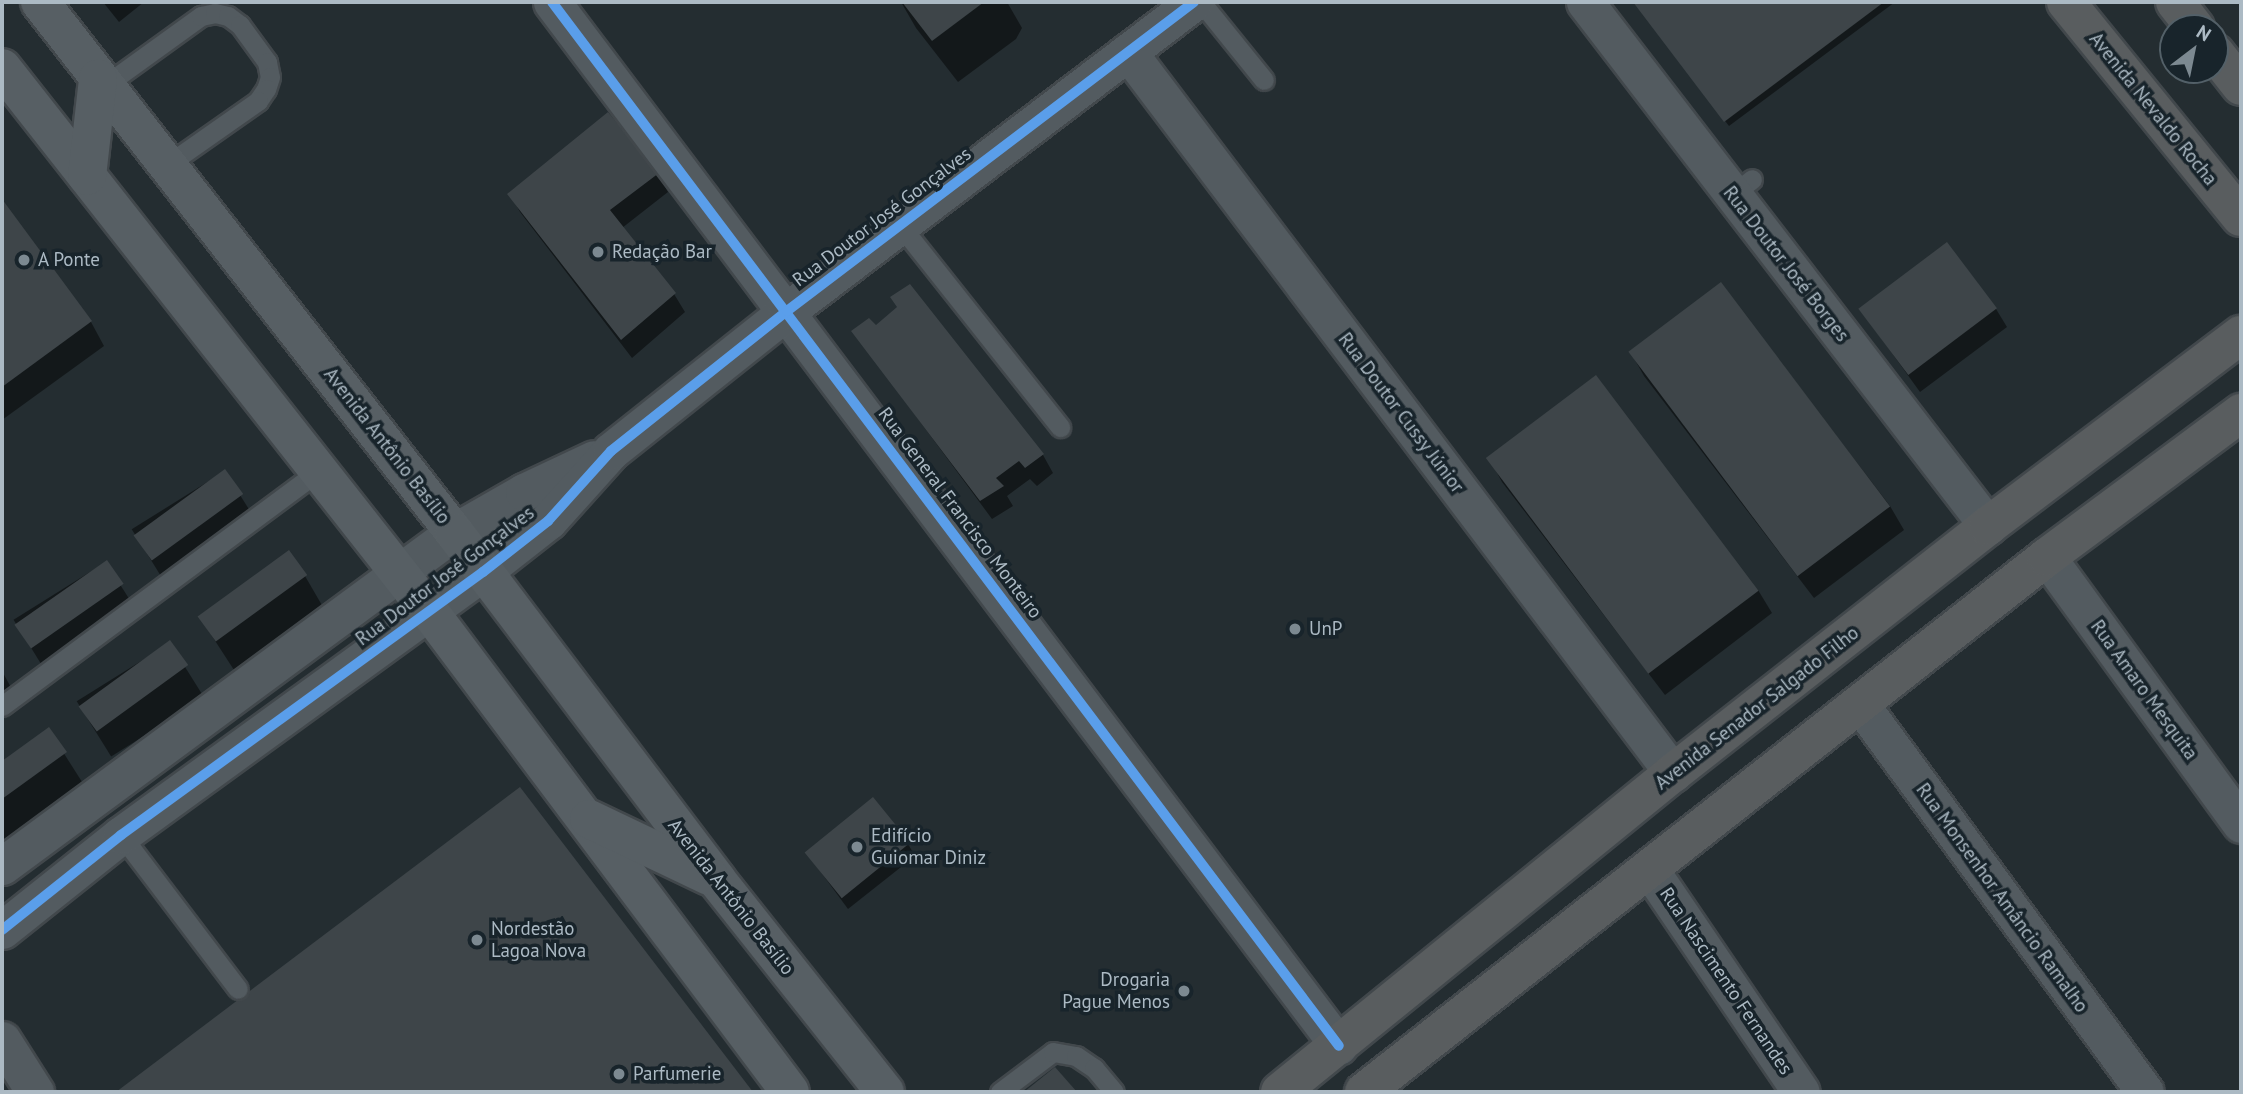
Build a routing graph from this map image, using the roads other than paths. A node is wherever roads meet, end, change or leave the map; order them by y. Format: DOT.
graph roads {
  1 [pos="40,2"];
  2 [pos="552,2"];
  3 [pos="1194,2"];
  4 [pos="1202,2"];
  5 [pos="1585,2"];
  6 [pos="2066,2"];
  7 [pos="1128,52"];
  8 [pos="2,68"];
  9 [pos="2229,71"];
  10 [pos="1264,79"];
  11 [pos="101,82"];
  12 [pos="2241,86"];
  13 [pos="167,165"];
  14 [pos="87,176"];
  15 [pos="2241,217"];
  16 [pos="900,225"];
  17 [pos="787,311"];
  18 [pos="2241,335"];
  19 [pos="2241,413"];
  20 [pos="1060,427"];
  21 [pos="611,452"];
  22 [pos="319,471"];
  23 [pos="1988,526"];
  24 [pos="454,532"];
  25 [pos="2047,557"];
  26 [pos="397,571"];
  27 [pos="483,572"];
  28 [pos="429,611"];
  29 [pos="1860,704"];
  30 [pos="2,706"];
  31 [pos="1673,773"];
  32 [pos="584,816"];
  33 [pos="2241,824"];
  34 [pos="121,835"];
  35 [pos="15,856"];
  36 [pos="1650,870"];
  37 [pos="716,879"];
  38 [pos="57,885"];
  39 [pos="2,930"];
  40 [pos="238,989"];
  41 [pos="2,1040"];
  42 [pos="1339,1046"];
  43 [pos="35,1092"];
  44 [pos="790,1092"];
  45 [pos="885,1092"];
  46 [pos="1000,1092"];
  47 [pos="1114,1092"];
  48 [pos="1280,1092"];
  49 [pos="1364,1092"];
  50 [pos="1801,1092"];
  51 [pos="2145,1092"];
  1 -- 11 [label="main road, Avenida Antônio Basílio"];
  2 -- 17 [label="street, Rua General Francisco Monteiro"];
  3 -- 7 [label="street, Rua Doutor José Gonçalves"];
  4 -- 10 [label="lane"];
  5 -- 23 [label="street, Rua Doutor José Borges"];
  6 -- 15 [label="highway, Avenida Nevaldo Rocha"];
  7 -- 16 [label="street, Rua Doutor José Gonçalves"];
  7 -- 31 [label="street, Rua Doutor Cussy Júnior"];
  8 -- 14 [label="main road"];
  9 -- 12 [label="highway"];
  11 -- 13 [label="main road, Avenida Antônio Basílio"];
  11 -- 13 [label="lane"];
  11 -- 14 [label="main road"];
  13 -- 24 [label="main road, Avenida Antônio Basílio"];
  14 -- 22 [label="main road"];
  16 -- 17 [label="street, Rua Doutor José Gonçalves"];
  16 -- 20 [label="lane"];
  17 -- 21 [label="street, Rua Doutor José Gonçalves"];
  17 -- 42 [label="street, Rua General Francisco Monteiro"];
  18 -- 23 [label="highway, Avenida Senador Salgado Filho"];
  19 -- 25 [label="highway"];
  21 -- 24 [label="street, Rua Doutor José Gonçalves"];
  21 -- 27 [label="street, Rua Doutor José Gonçalves"];
  22 -- 26 [label="main road"];
  22 -- 30 [label="lane"];
  23 -- 31 [label="highway, Avenida Senador Salgado Filho"];
  24 -- 26 [label="street, Rua Doutor José Gonçalves"];
  24 -- 27 [label="main road, Avenida Antônio Basílio"];
  25 -- 29 [label="highway"];
  25 -- 33 [label="street, Rua Amaro Mesquita"];
  26 -- 28 [label="main road"];
  26 -- 35 [label="street, Rua Doutor José Gonçalves"];
  27 -- 28 [label="street, Rua Doutor José Gonçalves"];
  27 -- 37 [label="main road, Avenida Antônio Basílio"];
  28 -- 32 [label="main road"];
  28 -- 34 [label="street, Rua Doutor José Gonçalves"];
  29 -- 36 [label="highway"];
  29 -- 51 [label="street, Rua Monsenhor Amâncio Ramalho"];
  31 -- 42 [label="highway, Avenida Senador Salgado Filho"];
  32 -- 37 [label="main road"];
  32 -- 44 [label="main road"];
  34 -- 38 [label="street, Rua Doutor José Gonçalves"];
  34 -- 40 [label="lane"];
  35 -- 38 [label="street"];
  36 -- 49 [label="highway"];
  36 -- 50 [label="street, Rua Nascimento Fernandes"];
  37 -- 45 [label="main road, Avenida Antônio Basílio"];
  38 -- 39 [label="street, Rua Doutor José Gonçalves"];
  41 -- 43 [label="street"];
  42 -- 48 [label="highway, Avenida Senador Salgado Filho"];
  46 -- 47 [label="lane"];
}
